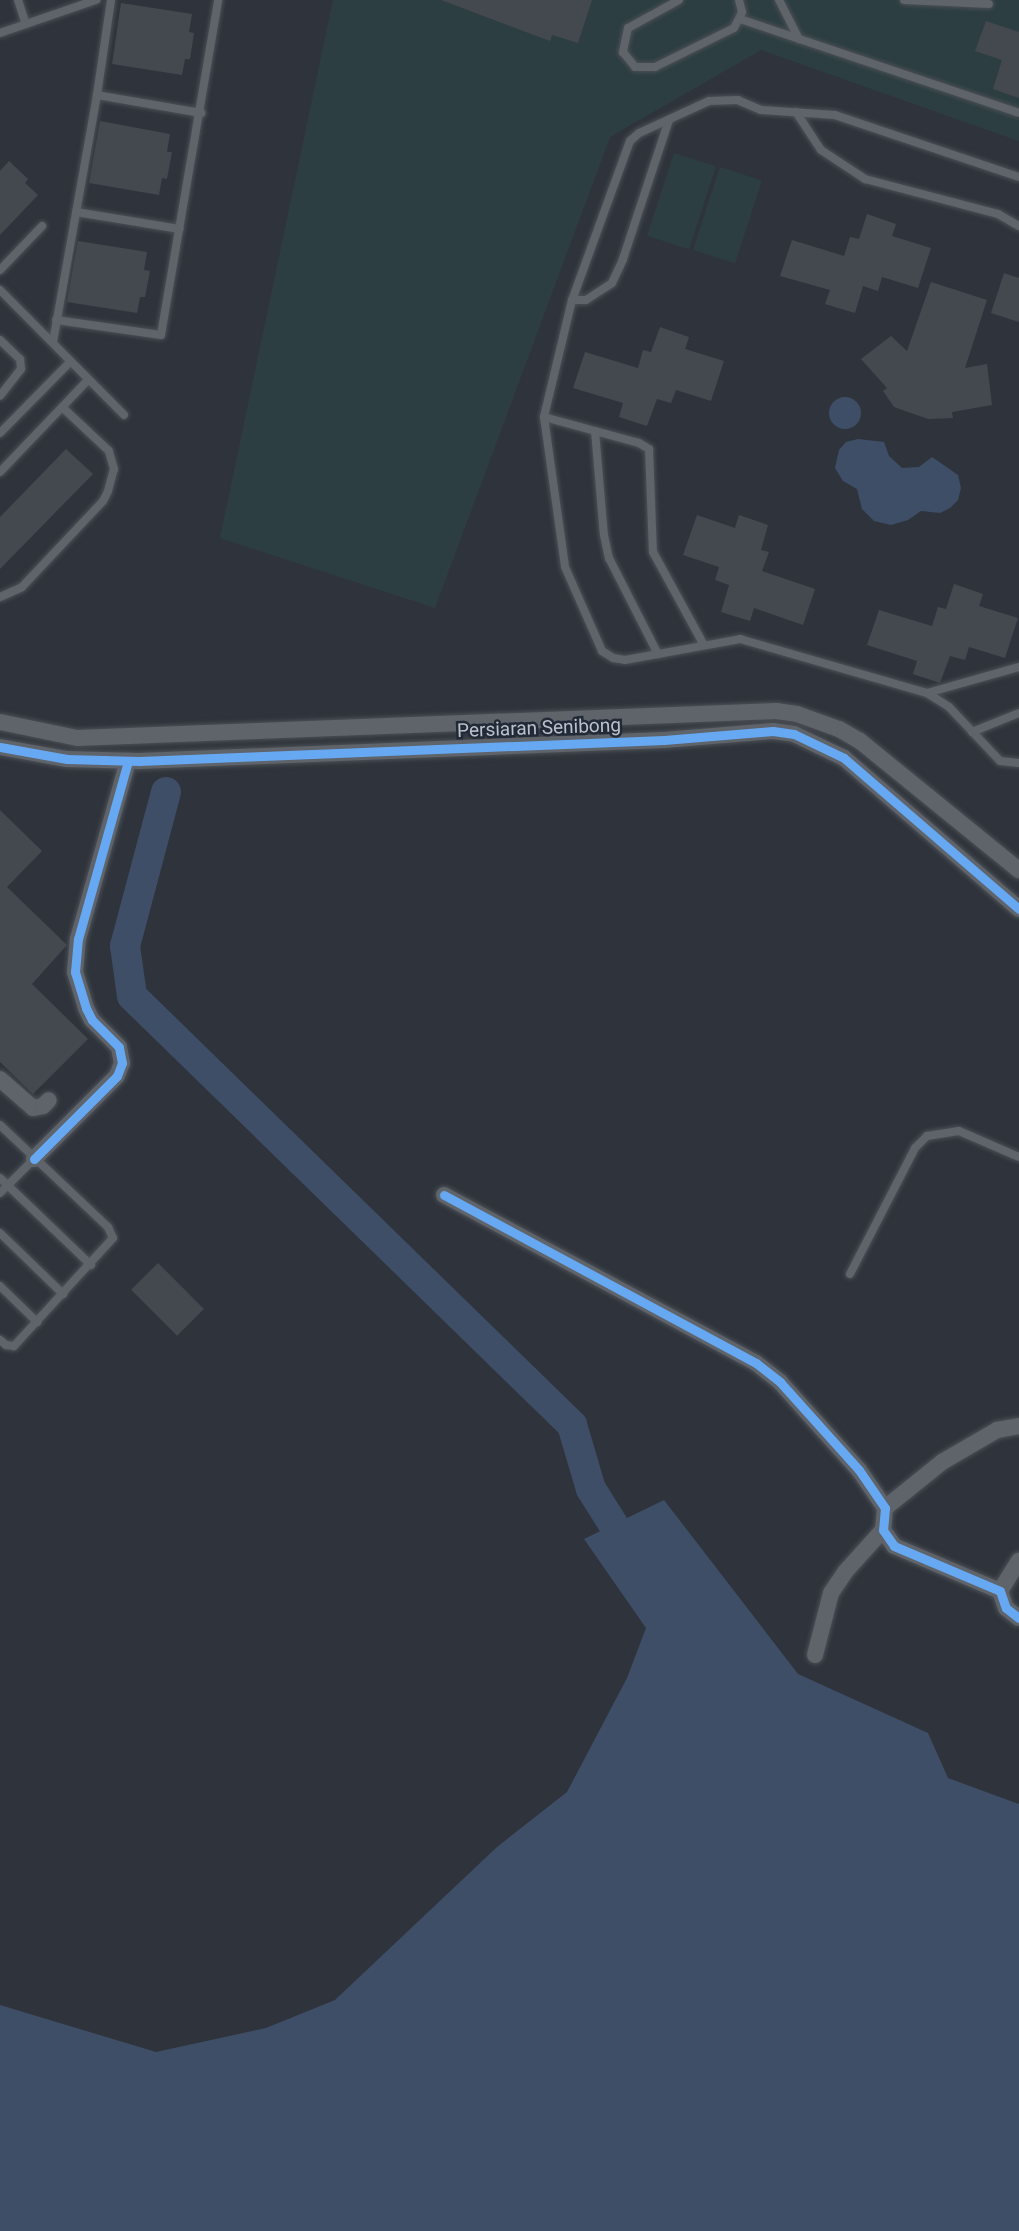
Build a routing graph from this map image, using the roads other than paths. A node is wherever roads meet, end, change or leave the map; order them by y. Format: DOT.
graph roads {
  1 [pos="19,0"];
  2 [pos="96,0"];
  3 [pos="111,0"];
  4 [pos="218,0"];
  5 [pos="679,0"];
  6 [pos="739,0"];
  7 [pos="779,0"];
  8 [pos="905,0"];
  9 [pos="989,4"];
  10 [pos="740,19"];
  11 [pos="26,24"];
  12 [pos="0,33"];
  13 [pos="799,39"];
  14 [pos="97,95"];
  15 [pos="796,112"];
  16 [pos="201,113"];
  17 [pos="1019,113"];
  18 [pos="669,120"];
  19 [pos="1019,177"];
  20 [pos="76,212"];
  21 [pos="42,226"];
  22 [pos="1019,226"];
  23 [pos="180,229"];
  24 [pos="0,270"];
  25 [pos="0,290"];
  26 [pos="572,300"];
  27 [pos="57,320"];
  28 [pos="0,340"];
  29 [pos="52,342"];
  30 [pos="69,363"];
  31 [pos="88,380"];
  32 [pos="1,393"];
  33 [pos="62,407"];
  34 [pos="124,415"];
  35 [pos="544,417"];
  36 [pos="595,431"];
  37 [pos="0,433"];
  38 [pos="0,472"];
  39 [pos="0,597"];
  40 [pos="704,645"];
  41 [pos="658,654"];
  42 [pos="1019,667"];
  43 [pos="927,693"];
  44 [pos="1019,713"];
  45 [pos="0,722"];
  46 [pos="972,732"];
  47 [pos="0,747"];
  48 [pos="133,761"];
  49 [pos="1019,764"];
  50 [pos="1019,870"];
  51 [pos="1019,909"];
  52 [pos="0,1079"];
  53 [pos="49,1100"];
  54 [pos="0,1125"];
  55 [pos="1019,1157"];
  56 [pos="34,1159"];
  57 [pos="0,1178"];
  58 [pos="8,1185"];
  59 [pos="0,1193"];
  60 [pos="444,1195"];
  61 [pos="0,1233"];
  62 [pos="91,1265"];
  63 [pos="850,1274"];
  64 [pos="0,1286"];
  65 [pos="64,1294"];
  66 [pos="37,1322"];
  67 [pos="0,1340"];
  68 [pos="1019,1426"];
  69 [pos="885,1508"];
  70 [pos="884,1530"];
  71 [pos="1019,1560"];
  72 [pos="1000,1591"];
  73 [pos="1019,1618"];
  74 [pos="815,1655"];
  1 -- 11 [label="lane"];
  2 -- 11 [label="lane"];
  3 -- 14 [label="lane"];
  4 -- 16 [label="lane"];
  5 -- 10 [label="lane"];
  6 -- 10 [label="lane"];
  7 -- 13 [label="lane"];
  8 -- 9 [label="lane"];
  10 -- 13 [label="lane"];
  11 -- 12 [label="lane"];
  13 -- 17 [label="lane"];
  14 -- 16 [label="lane"];
  14 -- 20 [label="lane"];
  15 -- 18 [label="lane"];
  15 -- 19 [label="lane"];
  15 -- 22 [label="lane"];
  16 -- 23 [label="lane"];
  18 -- 26 [label="lane"];
  18 -- 26 [label="lane"];
  20 -- 23 [label="lane"];
  20 -- 27 [label="lane"];
  21 -- 24 [label="lane"];
  23 -- 27 [label="lane"];
  25 -- 29 [label="lane"];
  26 -- 35 [label="lane"];
  27 -- 29 [label="lane"];
  28 -- 32 [label="lane"];
  29 -- 30 [label="lane"];
  30 -- 31 [label="lane"];
  30 -- 37 [label="lane"];
  31 -- 33 [label="lane"];
  31 -- 34 [label="lane"];
  33 -- 38 [label="lane"];
  33 -- 39 [label="lane"];
  35 -- 36 [label="lane"];
  35 -- 41 [label="lane"];
  36 -- 40 [label="lane"];
  36 -- 41 [label="lane"];
  40 -- 41 [label="lane"];
  40 -- 43 [label="lane"];
  42 -- 43 [label="lane"];
  43 -- 46 [label="lane"];
  44 -- 46 [label="lane"];
  45 -- 50 [label="street, Persiaran Senibong"];
  46 -- 49 [label="lane"];
  47 -- 48 [label="street, Persiaran Senibong"];
  48 -- 51 [label="street, Persiaran Senibong"];
  48 -- 56 [label="street"];
  52 -- 53 [label="street"];
  54 -- 56 [label="lane"];
  55 -- 63 [label="lane"];
  56 -- 58 [label="lane"];
  56 -- 62 [label="lane"];
  57 -- 58 [label="lane"];
  58 -- 59 [label="lane"];
  58 -- 62 [label="lane"];
  60 -- 69 [label="street"];
  61 -- 65 [label="lane"];
  62 -- 65 [label="lane"];
  64 -- 66 [label="lane"];
  65 -- 66 [label="lane"];
  66 -- 67 [label="lane"];
  68 -- 69 [label="street"];
  69 -- 70 [label="street"];
  70 -- 72 [label="street"];
  70 -- 74 [label="street"];
  71 -- 72 [label="street"];
  72 -- 73 [label="street"];
}
